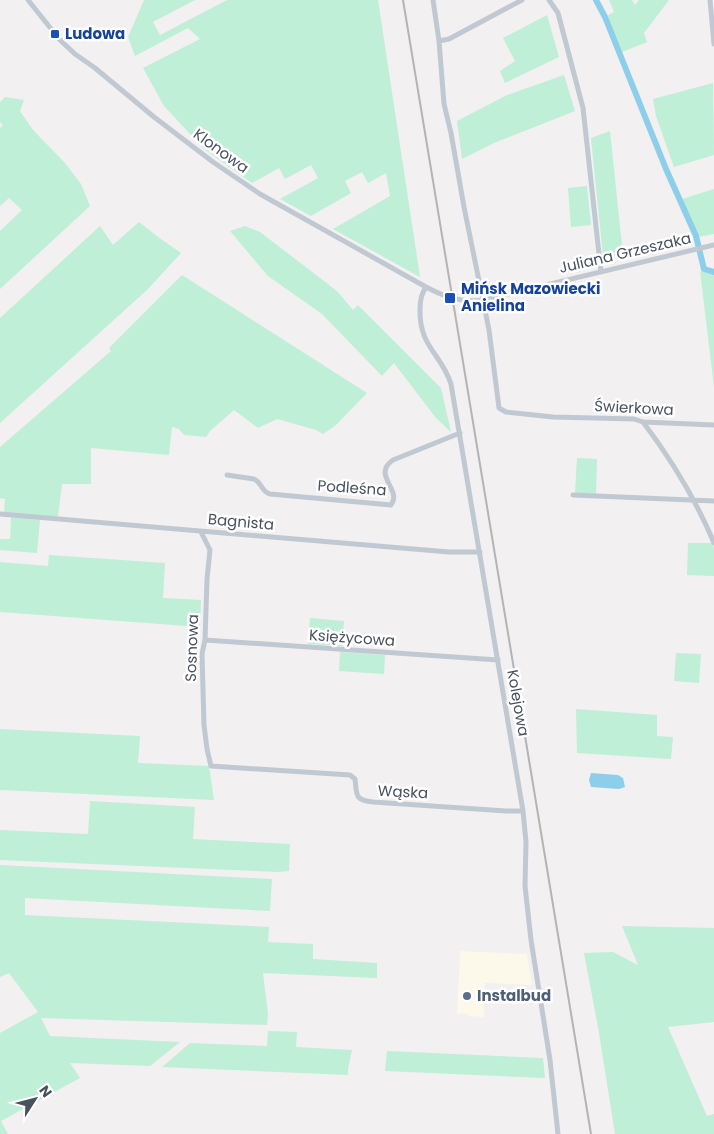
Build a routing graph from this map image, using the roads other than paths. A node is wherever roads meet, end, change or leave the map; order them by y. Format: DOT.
graph roads {
  1 [pos="28,0"];
  2 [pos="433,0"];
  3 [pos="522,0"];
  4 [pos="549,0"];
  5 [pos="710,0"];
  6 [pos="440,41"];
  7 [pos="714,44"];
  8 [pos="714,245"];
  9 [pos="601,272"];
  10 [pos="426,288"];
  11 [pos="483,300"];
  12 [pos="643,422"];
  13 [pos="714,425"];
  14 [pos="460,433"];
  15 [pos="227,475"];
  16 [pos="573,495"];
  17 [pos="694,500"];
  18 [pos="714,501"];
  19 [pos="0,514"];
  20 [pos="201,532"];
  21 [pos="714,543"];
  22 [pos="480,552"];
  23 [pos="205,640"];
  24 [pos="498,660"];
  25 [pos="211,766"];
  26 [pos="523,811"];
  27 [pos="558,1134"];
  1 -- 10 [label="street, Klonowa"];
  2 -- 6 [label="street"];
  3 -- 6 [label="street"];
  4 -- 9 [label="street"];
  5 -- 7 [label="street"];
  6 -- 11 [label="street"];
  8 -- 9 [label="street, Juliana Grzeszaka"];
  9 -- 11 [label="street, Juliana Grzeszaka"];
  10 -- 11 [label="street, Juliana Grzeszaka"];
  10 -- 14 [label="street, Kolejowa"];
  11 -- 12 [label="street, Świerkowa"];
  12 -- 13 [label="street, Świerkowa"];
  12 -- 17 [label="street"];
  14 -- 15 [label="street, Podleśna"];
  14 -- 22 [label="street, Kolejowa"];
  16 -- 17 [label="street"];
  17 -- 18 [label="street"];
  17 -- 21 [label="street"];
  19 -- 20 [label="street, Bagnista"];
  20 -- 22 [label="street, Bagnista"];
  20 -- 23 [label="street, Sosnowa"];
  22 -- 24 [label="street, Kolejowa"];
  23 -- 24 [label="street, Księżycowa"];
  23 -- 25 [label="street, Sosnowa"];
  24 -- 26 [label="street, Kolejowa"];
  25 -- 26 [label="street, Wąska"];
  26 -- 27 [label="street, Kolejowa"];
}
